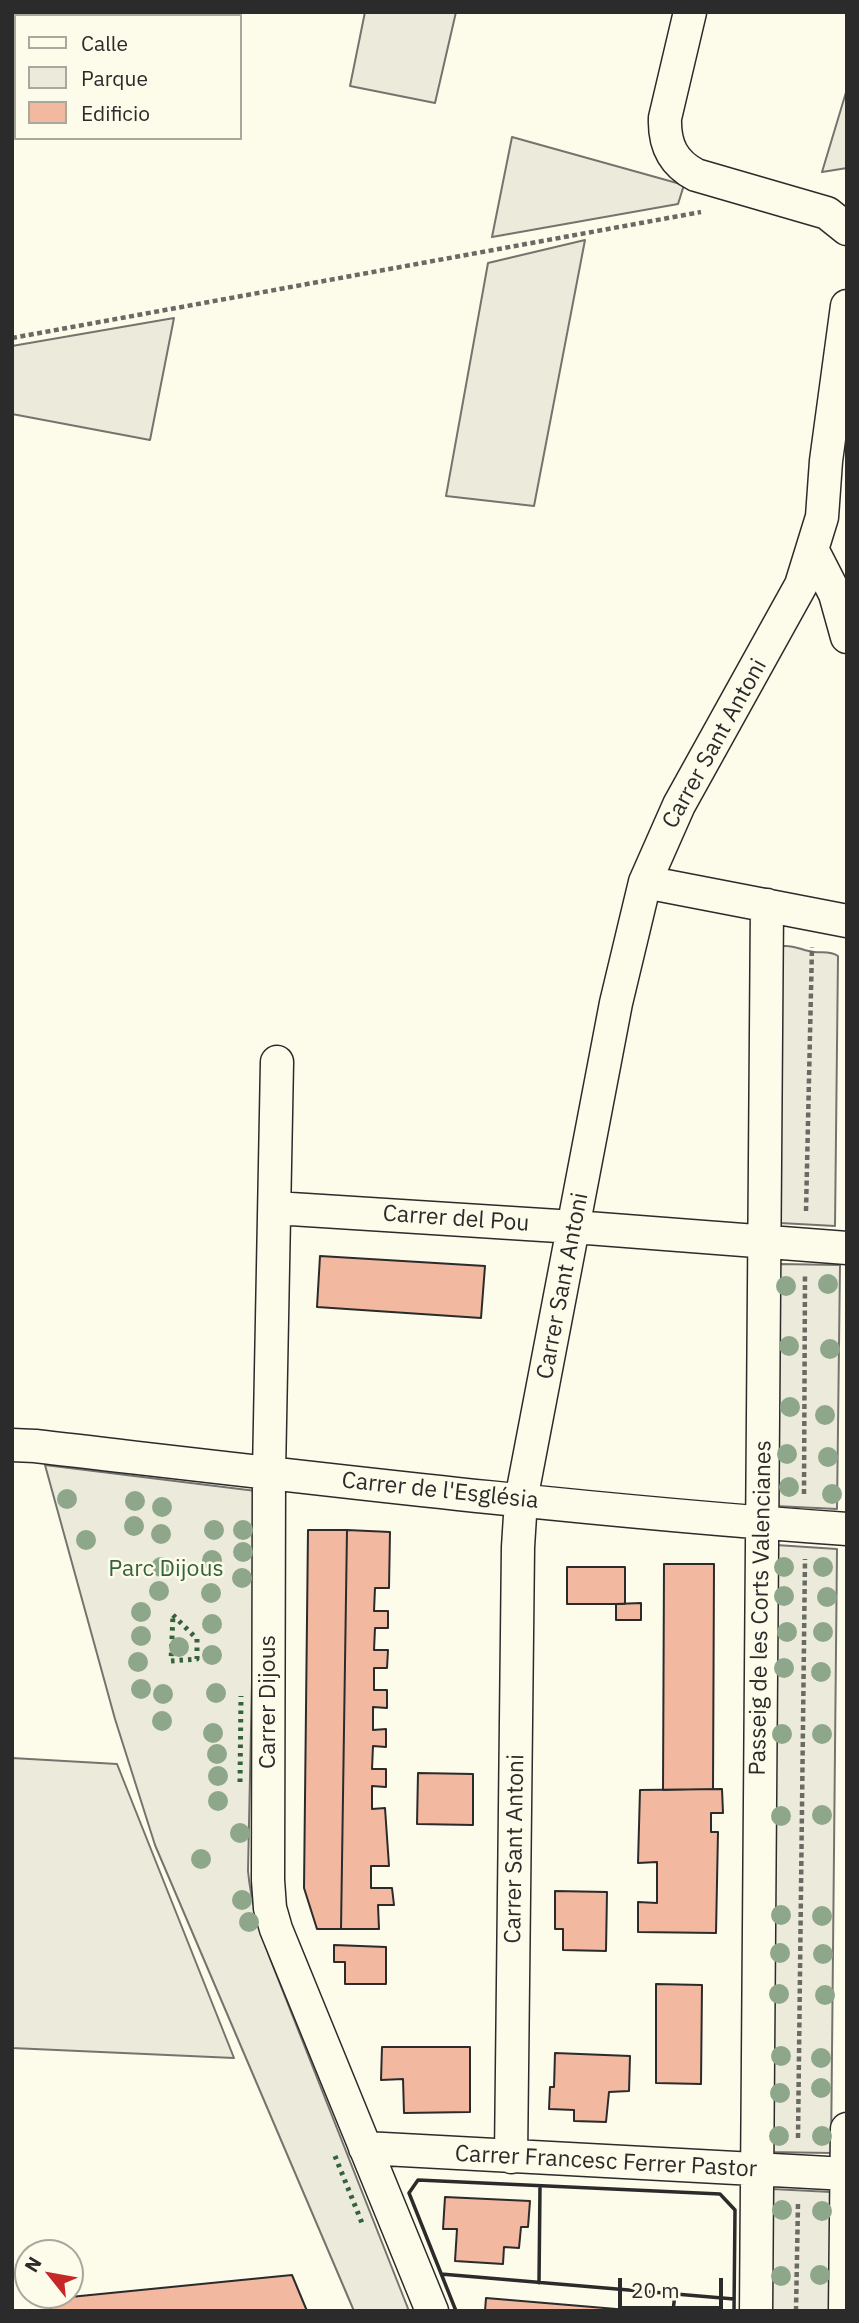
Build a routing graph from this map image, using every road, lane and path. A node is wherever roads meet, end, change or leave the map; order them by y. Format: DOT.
graph roads {
  1 [pos="690,12"];
  2 [pos="705,211"];
  3 [pos="847,229"];
  4 [pos="847,306"];
  5 [pos="12,338"];
  6 [pos="813,551"];
  7 [pos="847,637"];
  8 [pos="645,882"];
  9 [pos="767,905"];
  10 [pos="813,914"];
  11 [pos="847,920"];
  12 [pos="277,1062"];
  13 [pos="275,1208"];
  14 [pos="574,1227"];
  15 [pos="765,1243"];
  16 [pos="806,1246"];
  17 [pos="847,1248"];
  18 [pos="23,1446"];
  19 [pos="269,1473"];
  20 [pos="522,1500"];
  21 [pos="761,1523"];
  22 [pos="805,1526"];
  23 [pos="847,1529"];
  24 [pos="847,2130"];
  25 [pos="365,2148"];
  26 [pos="511,2157"];
  27 [pos="755,2170"];
  28 [pos="798,2172"];
  29 [pos="847,2174"];
  30 [pos="432,2311"];
  31 [pos="756,2311"];
  32 [pos="796,2311"];
  33 [pos="845,2311"];
  1 -- 3 [label="street"];
  2 -- 5 [label="path"];
  4 -- 6 [label="street, Carrer Sant Antoni"];
  6 -- 7 [label="street"];
  6 -- 8 [label="street, Carrer Sant Antoni"];
  8 -- 9 [label="street"];
  8 -- 14 [label="street, Carrer Sant Antoni"];
  9 -- 10 [label="street"];
  9 -- 15 [label="street, Passeig de les Corts Valencianes"];
  10 -- 11 [label="street"];
  10 -- 16 [label="path"];
  12 -- 13 [label="street, Carrer Dijous"];
  13 -- 14 [label="street, Carrer del Pou"];
  13 -- 19 [label="street, Carrer Dijous"];
  14 -- 15 [label="street, Carrer del Pou"];
  14 -- 20 [label="street, Carrer Sant Antoni"];
  15 -- 16 [label="street, Carrer del Pou"];
  15 -- 21 [label="street, Passeig de les Corts Valencianes"];
  16 -- 17 [label="street, Carrer del Pou"];
  16 -- 22 [label="path"];
  18 -- 19 [label="street, Carrer de l'Església"];
  19 -- 20 [label="street, Carrer de l'Església"];
  19 -- 25 [label="street, Carrer Dijous"];
  20 -- 21 [label="street, Carrer de l'Església"];
  20 -- 26 [label="street, Carrer Sant Antoni"];
  21 -- 22 [label="street, Carrer de l'Església"];
  21 -- 27 [label="street, Passeig de les Corts Valencianes"];
  22 -- 23 [label="street, Carrer de l'Església"];
  22 -- 28 [label="path"];
  24 -- 29 [label="street"];
  25 -- 26 [label="street, Carrer Francesc Ferrer Pastor"];
  25 -- 30 [label="street, Carrer Dijous"];
  26 -- 27 [label="street, Carrer Francesc Ferrer Pastor"];
  27 -- 28 [label="street, Carrer Francesc Ferrer Pastor"];
  27 -- 31 [label="street, Passeig de les Corts Valencianes"];
  28 -- 29 [label="street, Carrer Francesc Ferrer Pastor"];
  28 -- 32 [label="path"];
  29 -- 33 [label="street"];
}
